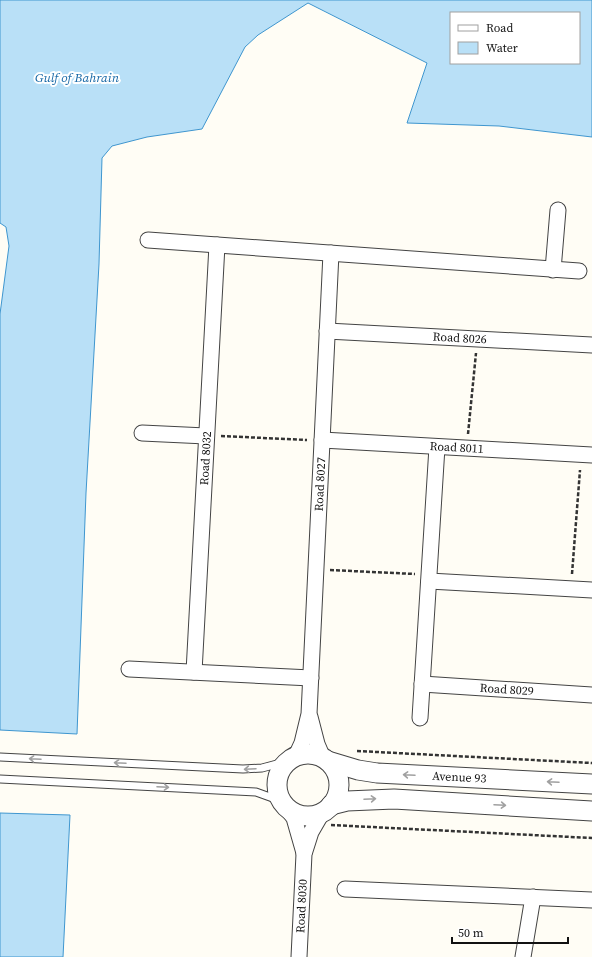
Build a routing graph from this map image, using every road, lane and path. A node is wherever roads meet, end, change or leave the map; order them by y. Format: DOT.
graph roads {
  1 [pos="558,210"];
  2 [pos="148,240"];
  3 [pos="217,245"];
  4 [pos="331,253"];
  5 [pos="553,270"];
  6 [pos="580,272"];
  7 [pos="327,331"];
  8 [pos="477,339"];
  9 [pos="592,345"];
  10 [pos="142,433"];
  11 [pos="206,436"];
  12 [pos="322,440"];
  13 [pos="437,447"];
  14 [pos="467,449"];
  15 [pos="587,455"];
  16 [pos="316,570"];
  17 [pos="429,578"];
  18 [pos="570,589"];
  19 [pos="592,590"];
  20 [pos="129,669"];
  21 [pos="194,672"];
  22 [pos="311,678"];
  23 [pos="422,684"];
  24 [pos="592,695"];
  25 [pos="309,714"];
  26 [pos="420,718"];
  27 [pos="351,750"];
  28 [pos="0,757"];
  29 [pos="292,759"];
  30 [pos="326,760"];
  31 [pos="592,762"];
  32 [pos="0,779"];
  33 [pos="592,784"];
  34 [pos="283,804"];
  35 [pos="592,811"];
  36 [pos="323,814"];
  37 [pos="592,838"];
  38 [pos="304,854"];
  39 [pos="345,889"];
  40 [pos="533,897"];
  41 [pos="592,900"];
  42 [pos="299,957"];
  43 [pos="523,957"];
  1 -- 5 [label="street"];
  2 -- 3 [label="street"];
  3 -- 4 [label="street"];
  3 -- 11 [label="street, Road 8032"];
  4 -- 5 [label="street"];
  4 -- 7 [label="street, Road 8027"];
  5 -- 6 [label="street"];
  7 -- 8 [label="street, Road 8026"];
  7 -- 12 [label="street, Road 8027"];
  8 -- 9 [label="street, Road 8026"];
  8 -- 14 [label="path"];
  10 -- 11 [label="street"];
  11 -- 12 [label="path"];
  11 -- 21 [label="street, Road 8032"];
  12 -- 13 [label="street, Road 8011"];
  12 -- 16 [label="street, Road 8027"];
  13 -- 14 [label="street, Road 8011"];
  13 -- 17 [label="street"];
  14 -- 15 [label="street, Road 8011"];
  15 -- 18 [label="path"];
  16 -- 17 [label="path"];
  16 -- 22 [label="street, Road 8027"];
  17 -- 18 [label="street"];
  17 -- 23 [label="street"];
  18 -- 19 [label="street"];
  20 -- 21 [label="street"];
  21 -- 22 [label="street"];
  22 -- 25 [label="street, Road 8027"];
  23 -- 24 [label="street, Road 8029"];
  23 -- 26 [label="street"];
  25 -- 29 [label="street, Road 8027"];
  25 -- 30 [label="street, Road 8027"];
  27 -- 31 [label="path"];
  29 -- 28 [label="lane, one-way"];
  29 -- 30 [label="street"];
  29 -- 34 [label="street"];
  33 -- 30 [label="street, Avenue 93, one-way"];
  30 -- 36 [label="street"];
  32 -- 34 [label="lane, one-way"];
  34 -- 36 [label="street"];
  34 -- 38 [label="street, Road 8030"];
  36 -- 35 [label="street, one-way"];
  36 -- 37 [label="path"];
  36 -- 38 [label="street, Road 8030"];
  38 -- 42 [label="street, Road 8030"];
  39 -- 40 [label="street"];
  40 -- 41 [label="street"];
  40 -- 43 [label="street"];
}
